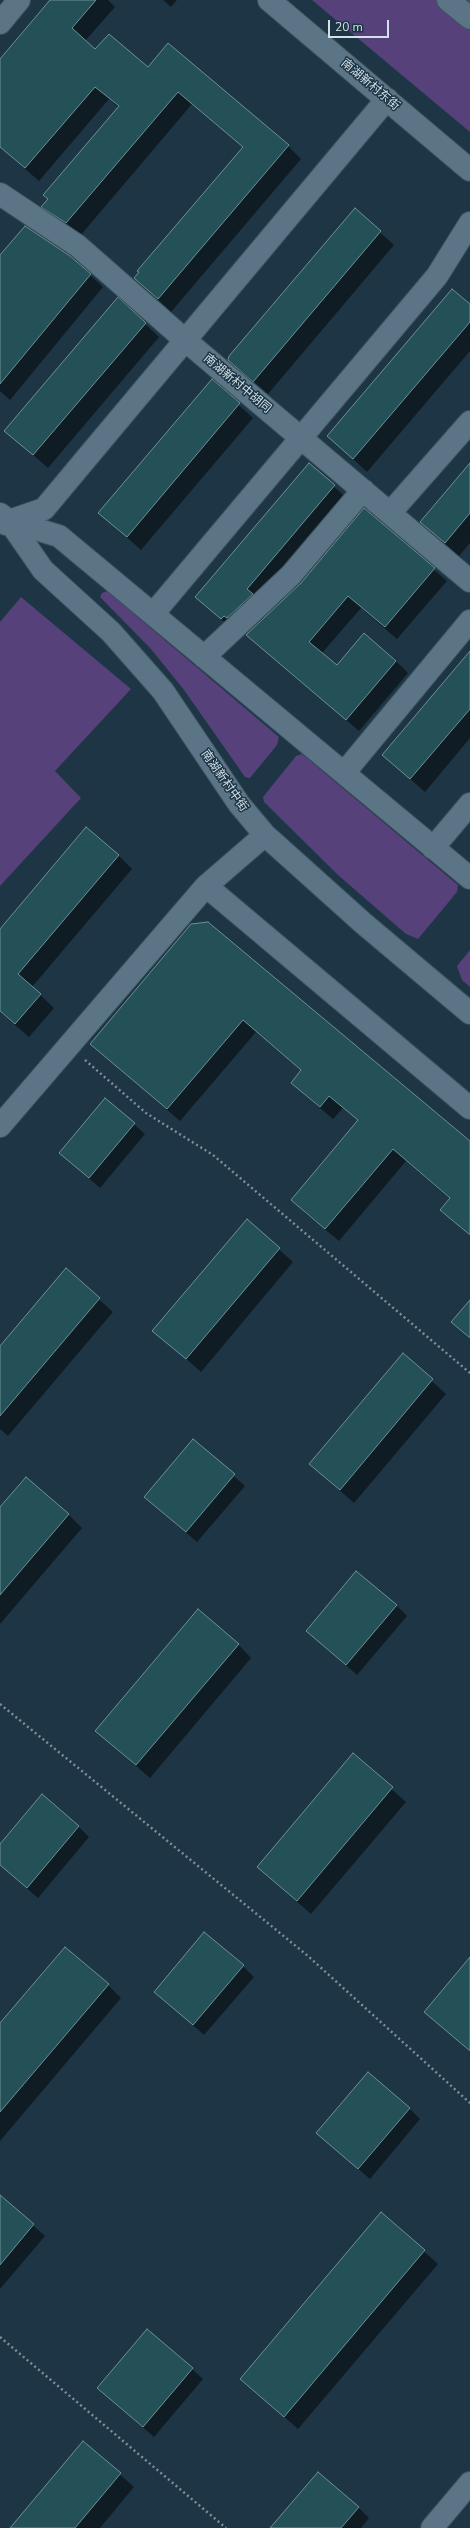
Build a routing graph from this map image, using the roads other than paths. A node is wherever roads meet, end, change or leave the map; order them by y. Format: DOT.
graph roads {
  1 [pos="19,0"];
  2 [pos="269,0"];
  3 [pos="448,0"];
  4 [pos="470,18"];
  5 [pos="0,23"];
  6 [pos="387,99"];
  7 [pos="470,170"];
  8 [pos="0,194"];
  9 [pos="470,223"];
  10 [pos="185,340"];
  11 [pos="470,422"];
  12 [pos="301,438"];
  13 [pos="363,490"];
  14 [pos="390,513"];
  15 [pos="3,522"];
  16 [pos="470,581"];
  17 [pos="153,614"];
  18 [pos="470,622"];
  19 [pos="204,657"];
  20 [pos="344,773"];
  21 [pos="470,804"];
  22 [pos="265,835"];
  23 [pos="433,848"];
  24 [pos="470,878"];
  25 [pos="206,886"];
  26 [pos="470,1013"];
  27 [pos="470,1108"];
  28 [pos="0,1126"];
  29 [pos="470,2483"];
  30 [pos="432,2528"];
  1 -- 5 [label="street"];
  2 -- 6 [label="street, 南湖新村东街"];
  3 -- 4 [label="street"];
  6 -- 7 [label="street, 南湖新村东街"];
  6 -- 10 [label="street"];
  8 -- 10 [label="street, 南湖新村中胡同"];
  9 -- 12 [label="street"];
  10 -- 12 [label="street, 南湖新村中胡同"];
  10 -- 15 [label="street"];
  11 -- 14 [label="street"];
  12 -- 13 [label="street, 南湖新村中胡同"];
  12 -- 17 [label="street"];
  13 -- 14 [label="street, 南湖新村中胡同"];
  13 -- 19 [label="street"];
  14 -- 16 [label="street, 南湖新村中胡同"];
  15 -- 17 [label="street"];
  15 -- 22 [label="street, 南湖新村中街"];
  17 -- 19 [label="street"];
  18 -- 20 [label="street"];
  19 -- 20 [label="street"];
  20 -- 23 [label="street"];
  21 -- 23 [label="street"];
  22 -- 25 [label="street"];
  22 -- 26 [label="street, 南湖新村中街"];
  23 -- 24 [label="street"];
  25 -- 27 [label="street"];
  25 -- 28 [label="street"];
  29 -- 30 [label="street"];
}
